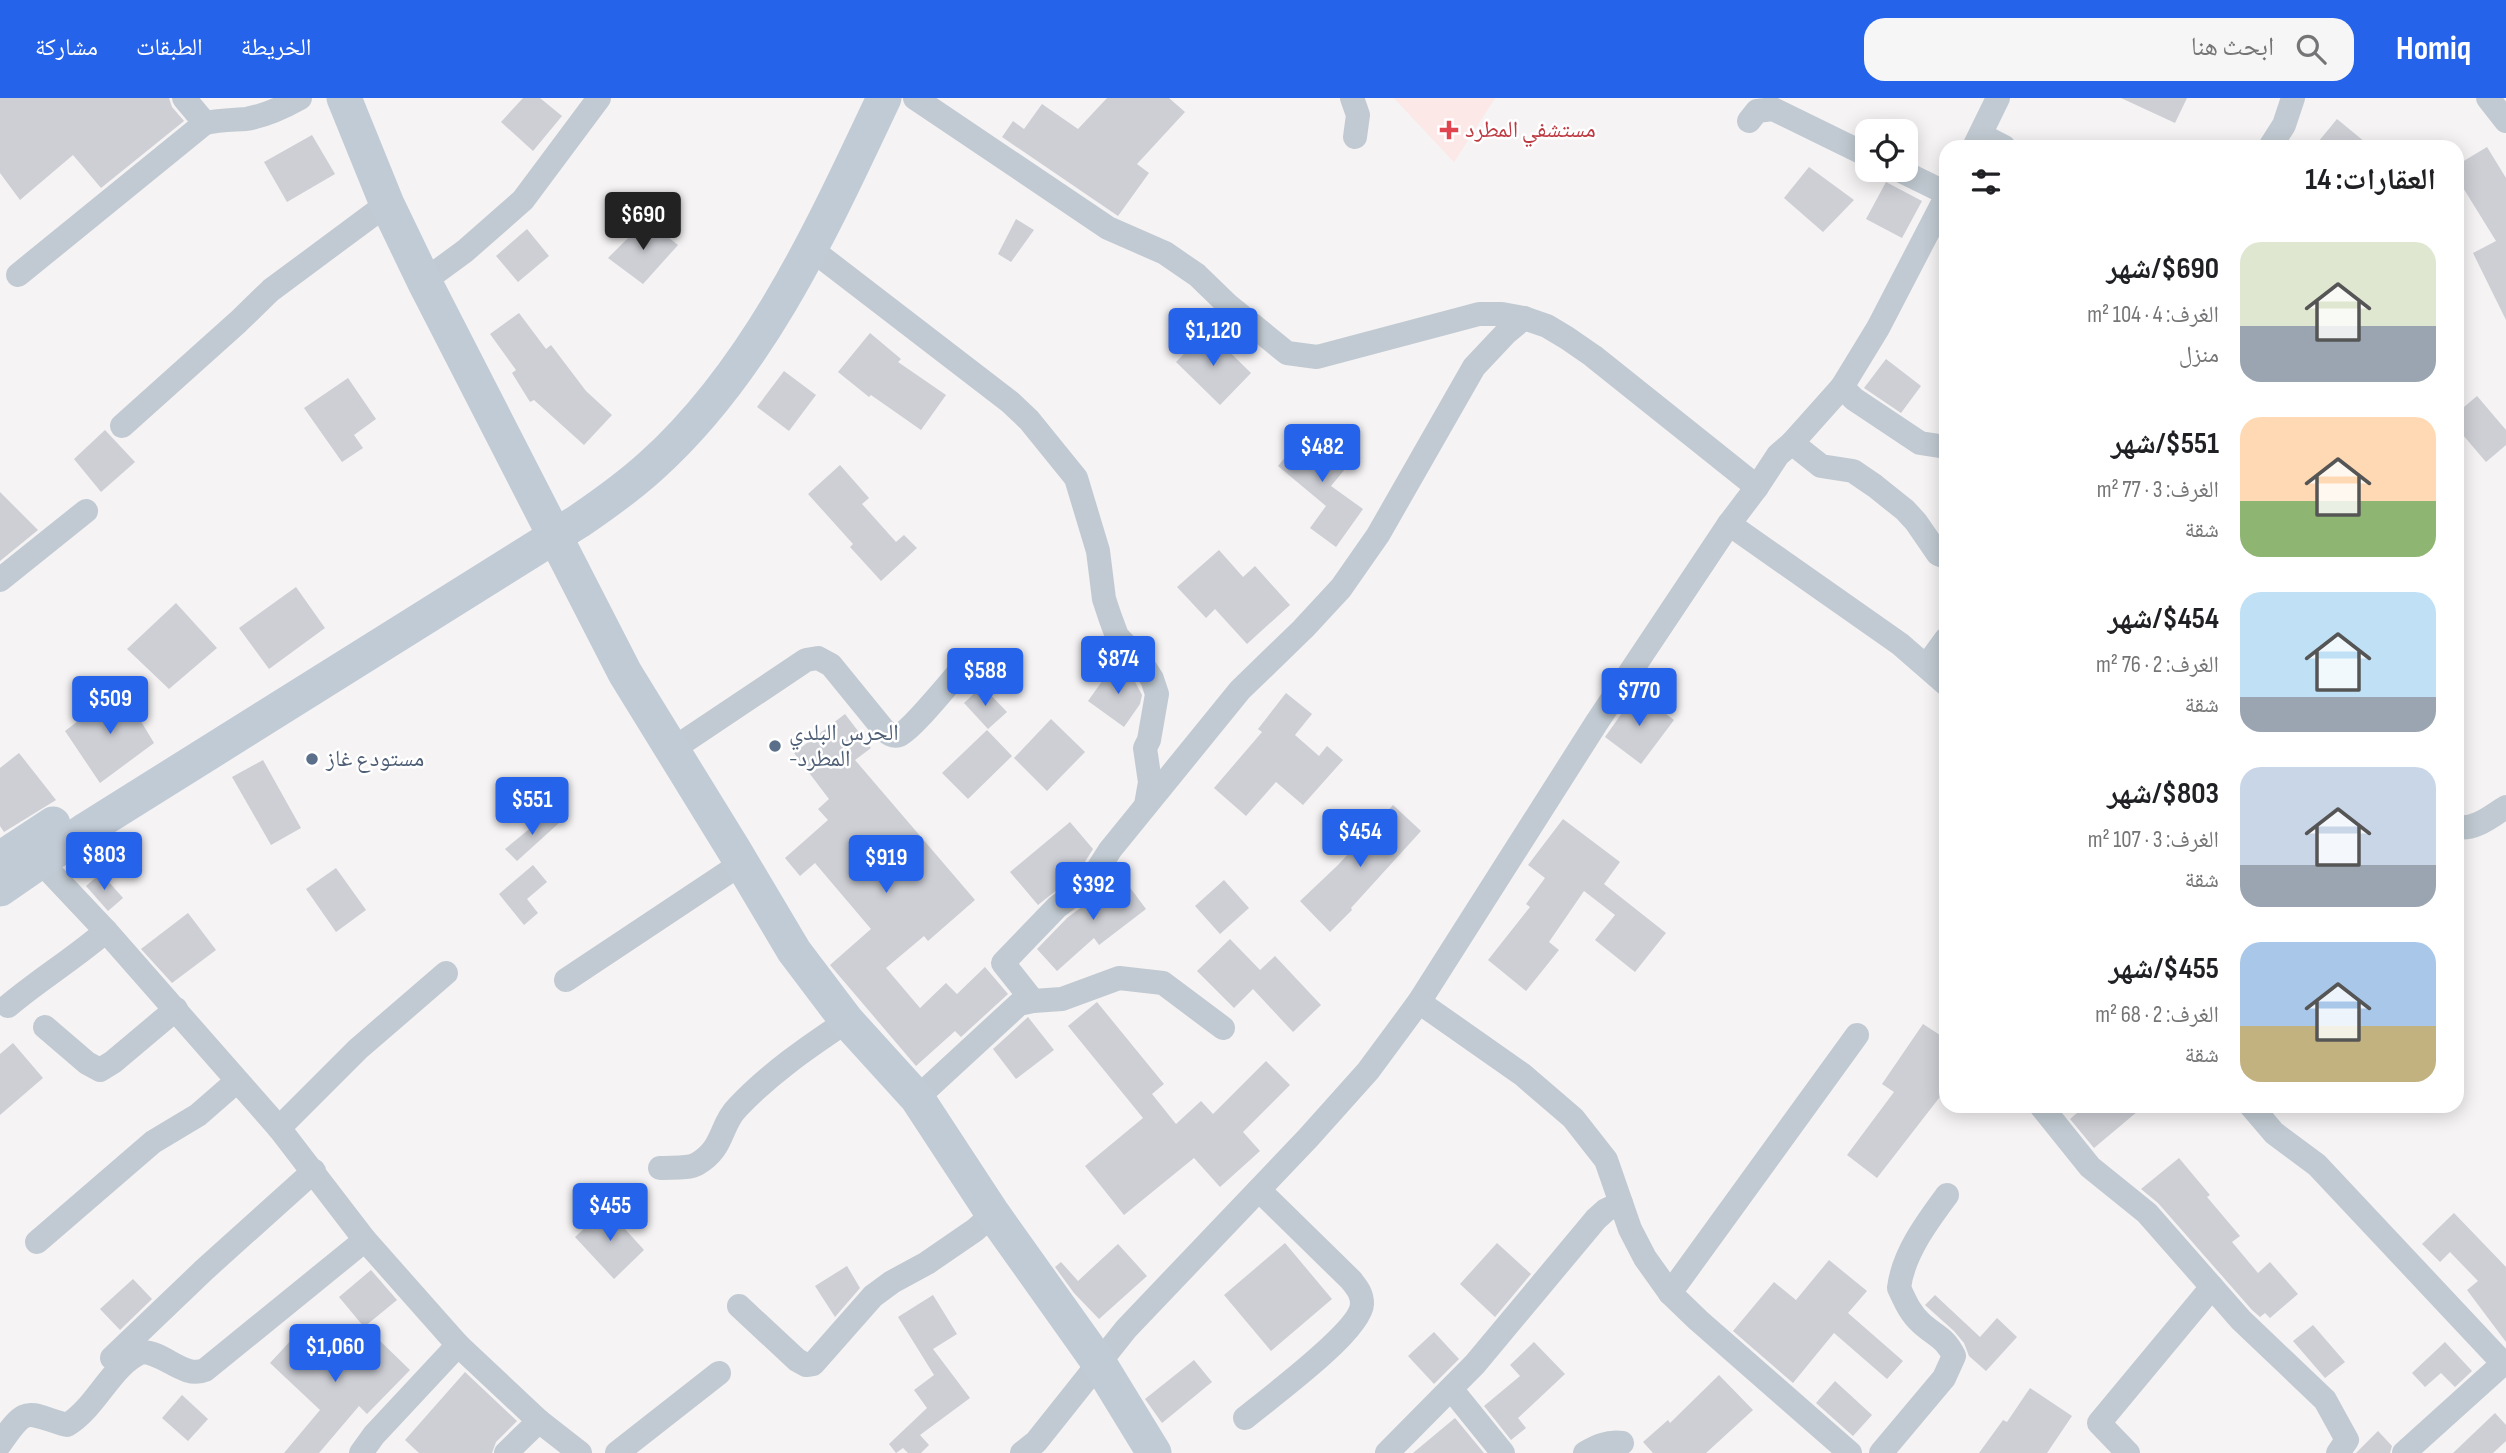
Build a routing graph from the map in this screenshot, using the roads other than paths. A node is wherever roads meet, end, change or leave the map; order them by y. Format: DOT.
graph roads {
  1 [pos="184,98"];
  2 [pos="300,98"];
  3 [pos="344,98"];
  4 [pos="599,98"];
  5 [pos="860,98"];
  6 [pos="884,98"];
  7 [pos="915,98"];
  8 [pos="1352,98"];
  9 [pos="1998,98"];
  10 [pos="2293,98"];
  11 [pos="2488,98"];
  12 [pos="1749,121"];
  13 [pos="2506,121"];
  14 [pos="205,123"];
  15 [pos="1354,137"];
  16 [pos="1978,140"];
  17 [pos="2274,140"];
  18 [pos="1855,149"];
  19 [pos="1918,180"];
  20 [pos="1939,191"];
  21 [pos="387,204"];
  22 [pos="1939,209"];
  23 [pos="811,249"];
  24 [pos="18,275"];
  25 [pos="424,281"];
  26 [pos="1524,318"];
  27 [pos="1842,387"];
  28 [pos="122,426"];
  29 [pos="1792,443"];
  30 [pos="1939,446"];
  31 [pos="1757,487"];
  32 [pos="86,511"];
  33 [pos="1729,524"];
  34 [pos="549,527"];
  35 [pos="1939,554"];
  36 [pos="0,580"];
  37 [pos="1939,649"];
  38 [pos="966,664"];
  39 [pos="1927,665"];
  40 [pos="1939,677"];
  41 [pos="673,749"];
  42 [pos="158,772"];
  43 [pos="1146,805"];
  44 [pos="2506,807"];
  45 [pos="2464,828"];
  46 [pos="0,859"];
  47 [pos="40,861"];
  48 [pos="742,863"];
  49 [pos="0,889"];
  50 [pos="106,930"];
  51 [pos="446,974"];
  52 [pos="566,980"];
  53 [pos="1033,1001"];
  54 [pos="1419,1002"];
  55 [pos="8,1006"];
  56 [pos="176,1009"];
  57 [pos="847,1021"];
  58 [pos="45,1027"];
  59 [pos="1223,1028"];
  60 [pos="1857,1035"];
  61 [pos="237,1082"];
  62 [pos="917,1098"];
  63 [pos="2047,1113"];
  64 [pos="2257,1113"];
  65 [pos="279,1128"];
  66 [pos="660,1168"];
  67 [pos="314,1171"];
  68 [pos="1259,1190"];
  69 [pos="1947,1195"];
  70 [pos="1621,1203"];
  71 [pos="993,1214"];
  72 [pos="365,1240"];
  73 [pos="37,1242"];
  74 [pos="2212,1287"];
  75 [pos="1670,1293"];
  76 [pos="739,1306"];
  77 [pos="457,1345"];
  78 [pos="2504,1362"];
  79 [pos="1099,1363"];
  80 [pos="98,1372"];
  81 [pos="719,1373"];
  82 [pos="1451,1390"];
  83 [pos="1245,1418"];
  84 [pos="539,1421"];
  85 [pos="1622,1443"];
  86 [pos="0,1444"];
  87 [pos="361,1453"];
  88 [pos="506,1453"];
  89 [pos="580,1453"];
  90 [pos="617,1453"];
  91 [pos="1023,1453"];
  92 [pos="1154,1453"];
  93 [pos="1387,1453"];
  94 [pos="1503,1453"];
  95 [pos="1585,1453"];
  96 [pos="1850,1453"];
  97 [pos="1881,1453"];
  98 [pos="2127,1453"];
  99 [pos="2338,1453"];
  100 [pos="2404,1453"];
  1 -- 14 [label="street"];
  2 -- 14 [label="street"];
  3 -- 21 [label="main road"];
  4 -- 25 [label="street"];
  5 -- 34 [label="main road"];
  6 -- 23 [label="main road"];
  7 -- 26 [label="street"];
  8 -- 15 [label="street"];
  9 -- 16 [label="street"];
  10 -- 17 [label="street"];
  11 -- 13 [label="street"];
  12 -- 18 [label="street"];
  14 -- 24 [label="street"];
  19 -- 20 [label="street"];
  21 -- 25 [label="main road"];
  21 -- 28 [label="street"];
  22 -- 27 [label="street"];
  23 -- 34 [label="main road"];
  23 -- 43 [label="street"];
  25 -- 34 [label="main road"];
  26 -- 31 [label="street"];
  26 -- 43 [label="street"];
  27 -- 29 [label="street"];
  27 -- 30 [label="street"];
  29 -- 31 [label="street"];
  29 -- 35 [label="street"];
  31 -- 33 [label="street"];
  32 -- 36 [label="street"];
  33 -- 39 [label="street"];
  33 -- 54 [label="street"];
  34 -- 41 [label="main road"];
  34 -- 42 [label="main road"];
  37 -- 39 [label="street"];
  38 -- 41 [label="street"];
  39 -- 40 [label="street"];
  41 -- 48 [label="main road"];
  42 -- 46 [label="main road"];
  42 -- 47 [label="main road"];
  43 -- 53 [label="street"];
  44 -- 45 [label="street"];
  47 -- 49 [label="main road"];
  47 -- 50 [label="street"];
  48 -- 52 [label="street"];
  48 -- 57 [label="main road"];
  50 -- 55 [label="street"];
  50 -- 56 [label="street"];
  51 -- 65 [label="street"];
  53 -- 59 [label="street"];
  53 -- 62 [label="street"];
  54 -- 68 [label="street"];
  54 -- 70 [label="street"];
  56 -- 58 [label="street"];
  56 -- 61 [label="street"];
  57 -- 62 [label="main road"];
  57 -- 66 [label="street"];
  60 -- 75 [label="street"];
  61 -- 65 [label="street"];
  61 -- 73 [label="street"];
  62 -- 71 [label="main road"];
  63 -- 74 [label="street"];
  64 -- 78 [label="street"];
  65 -- 67 [label="street"];
  67 -- 72 [label="street"];
  67 -- 80 [label="street"];
  68 -- 79 [label="street"];
  68 -- 83 [label="street"];
  69 -- 97 [label="street"];
  70 -- 75 [label="street"];
  70 -- 82 [label="street"];
  71 -- 76 [label="street"];
  71 -- 79 [label="main road"];
  72 -- 77 [label="street"];
  72 -- 86 [label="street"];
  74 -- 98 [label="street"];
  74 -- 99 [label="street"];
  75 -- 96 [label="street"];
  77 -- 84 [label="street"];
  77 -- 87 [label="street"];
  78 -- 100 [label="street"];
  79 -- 91 [label="street"];
  79 -- 92 [label="main road"];
  81 -- 90 [label="street"];
  82 -- 93 [label="street"];
  82 -- 94 [label="street"];
  84 -- 88 [label="street"];
  84 -- 89 [label="street"];
  85 -- 95 [label="street"];
}
